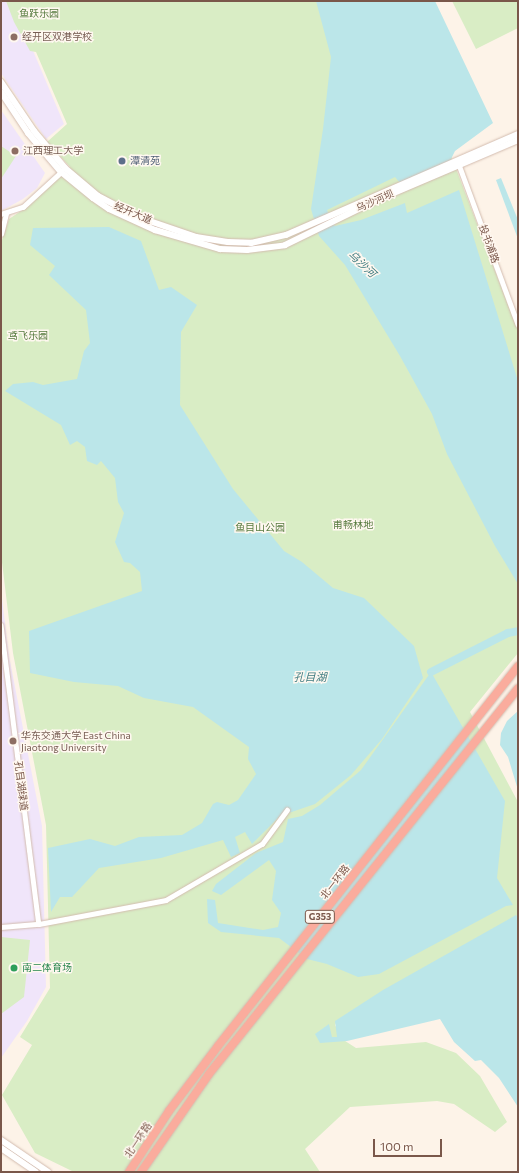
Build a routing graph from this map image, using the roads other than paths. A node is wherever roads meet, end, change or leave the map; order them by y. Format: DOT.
graph roads {
  1 [pos="1,82"];
  2 [pos="1,92"];
  3 [pos="518,134"];
  4 [pos="518,140"];
  5 [pos="458,162"];
  6 [pos="61,172"];
  7 [pos="340,213"];
  8 [pos="3,214"];
  9 [pos="313,222"];
  10 [pos="1,234"];
  11 [pos="293,241"];
  12 [pos="518,324"];
  13 [pos="1,625"];
  14 [pos="3,652"];
  15 [pos="518,666"];
  16 [pos="518,688"];
  17 [pos="287,810"];
  18 [pos="39,924"];
  19 [pos="1,927"];
  20 [pos="1,1140"];
  21 [pos="1,1148"];
  22 [pos="36,1172"];
  23 [pos="48,1172"];
  24 [pos="129,1172"];
  25 [pos="141,1172"];
  1 -- 9 [label="main road, 经开大道"];
  2 -- 6 [label="main road, 经开大道"];
  3 -- 5 [label="main road, 乌沙河坝"];
  4 -- 5 [label="main road"];
  5 -- 7 [label="main road, 乌沙河坝"];
  5 -- 12 [label="street, 投书浦路"];
  6 -- 8 [label="street"];
  6 -- 11 [label="main road, 经开大道"];
  7 -- 9 [label="main road, 乌沙河坝"];
  7 -- 11 [label="main road, 乌沙河坝"];
  8 -- 10 [label="street"];
  13 -- 14 [label="street, 孔目湖绿道"];
  14 -- 18 [label="street, 孔目湖绿道"];
  15 -- 24 [label="highway, 北一环路 / G353"];
  16 -- 25 [label="highway, 北一环路 / G353"];
  17 -- 18 [label="street"];
  18 -- 19 [label="street"];
  20 -- 23 [label="main road"];
  21 -- 22 [label="main road"];
}
